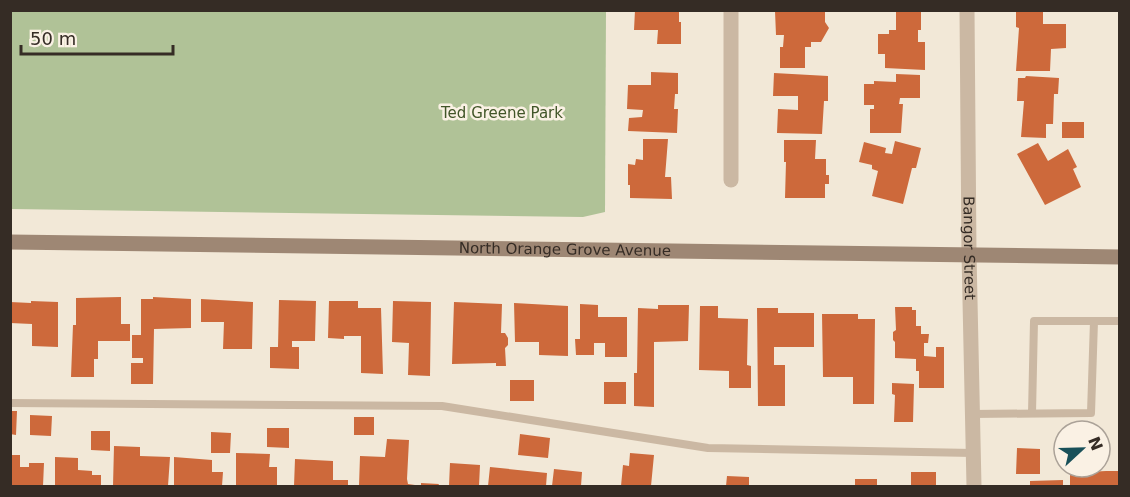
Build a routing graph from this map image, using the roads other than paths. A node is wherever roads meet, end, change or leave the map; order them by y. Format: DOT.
graph roads {
  1 [pos="731,10"];
  2 [pos="967,10"];
  3 [pos="731,180"];
  4 [pos="10,242"];
  5 [pos="969,255"];
  6 [pos="1119,257"];
  7 [pos="1094,321"];
  8 [pos="1119,321"];
  9 [pos="10,403"];
  10 [pos="1032,413"];
  11 [pos="972,414"];
  12 [pos="973,453"];
  13 [pos="974,486"];
  1 -- 3 [label="street"];
  2 -- 5 [label="street, Bangor Street"];
  4 -- 5 [label="main road, North Orange Grove Avenue"];
  5 -- 6 [label="main road, North Orange Grove Avenue"];
  5 -- 11 [label="street, Bangor Street"];
  7 -- 8 [label="lane"];
  7 -- 10 [label="lane"];
  7 -- 10 [label="lane"];
  9 -- 12 [label="lane"];
  10 -- 11 [label="lane"];
  11 -- 12 [label="street, Bangor Street"];
  12 -- 13 [label="street, Bangor Street"];
}
